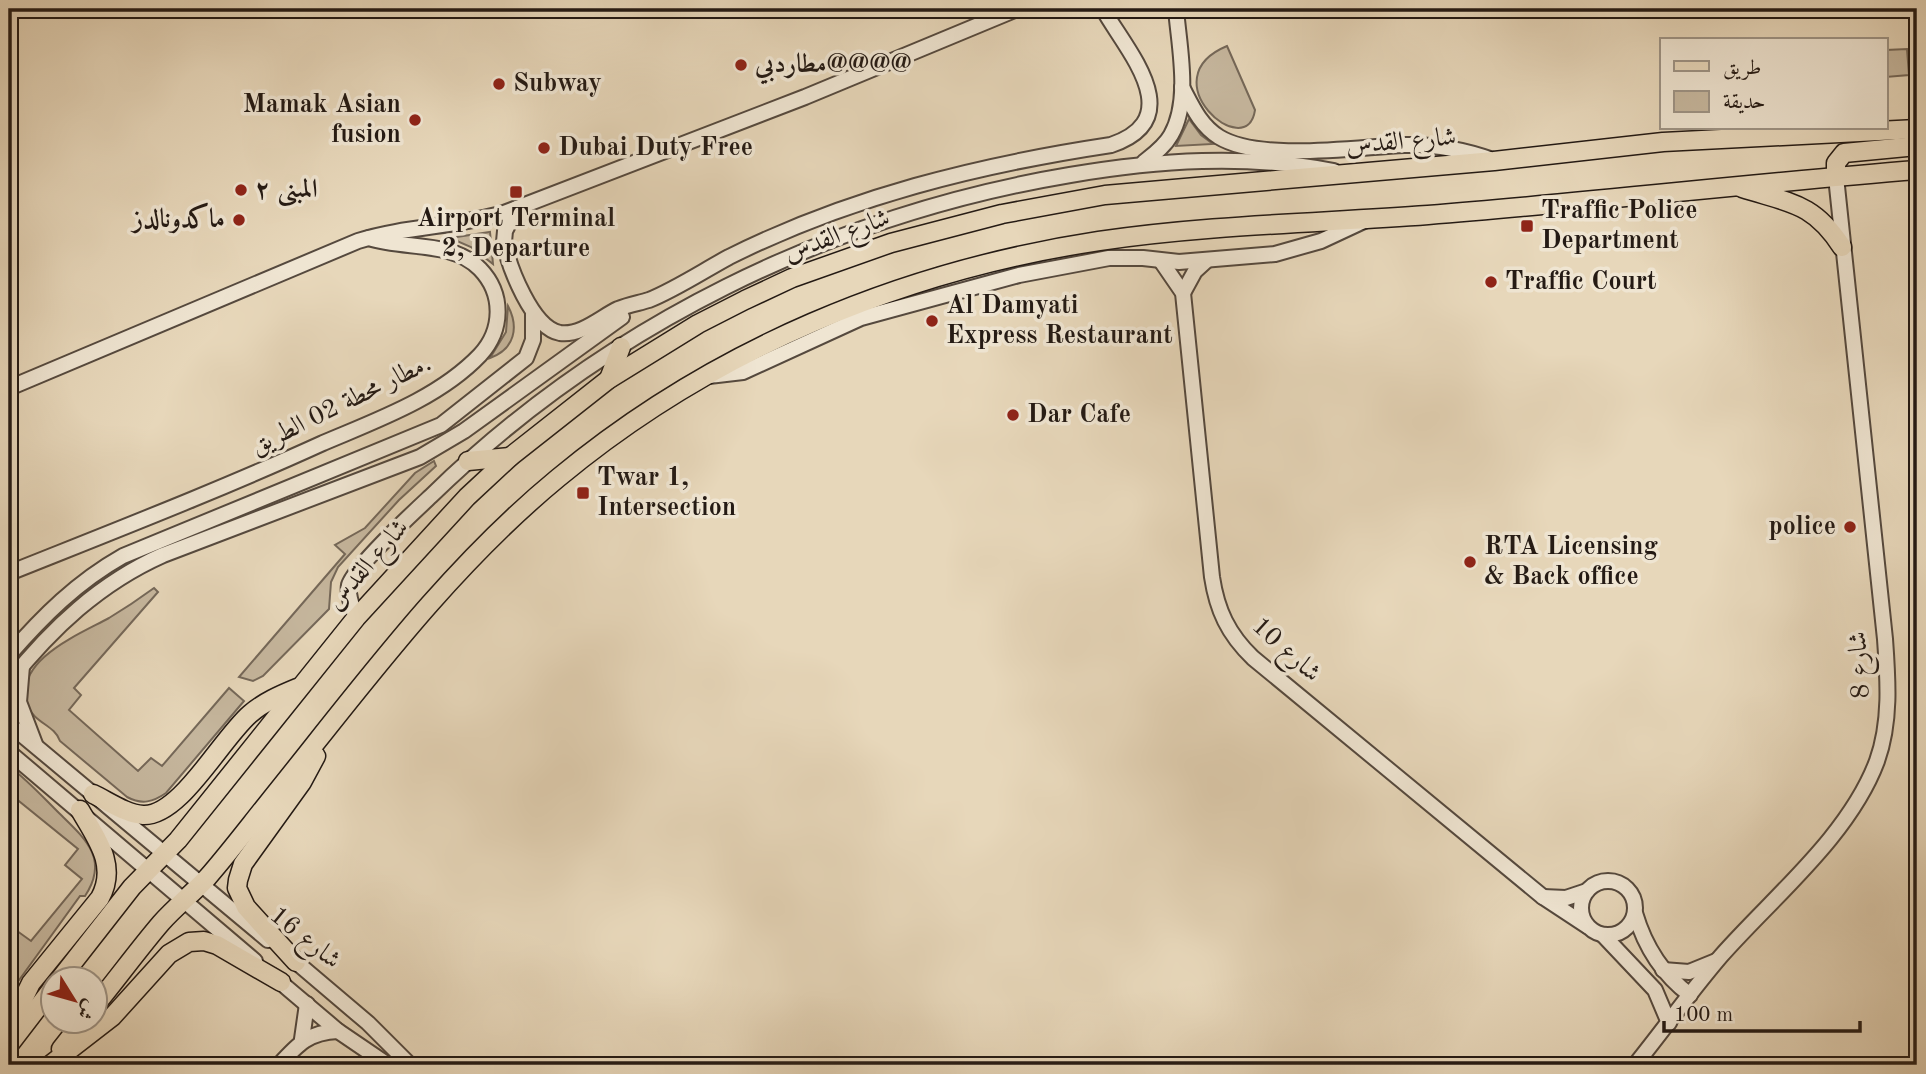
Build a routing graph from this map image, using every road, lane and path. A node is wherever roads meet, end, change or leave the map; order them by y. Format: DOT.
graph roads {
  1 [pos="1017,9"];
  2 [pos="1093,9"];
  3 [pos="1103,9"];
  4 [pos="1177,9"];
  5 [pos="1001,13"];
  6 [pos="1111,25"];
  7 [pos="1182,87"];
  8 [pos="1917,129"];
  9 [pos="1917,146"];
  10 [pos="1494,161"];
  11 [pos="1144,162"];
  12 [pos="1917,170"];
  13 [pos="1345,173"];
  14 [pos="1836,177"];
  15 [pos="1732,185"];
  16 [pos="517,208"];
  17 [pos="1366,219"];
  18 [pos="368,238"];
  19 [pos="1842,247"];
  20 [pos="1207,260"];
  21 [pos="1161,261"];
  22 [pos="1183,293"];
  23 [pos="650,299"];
  24 [pos="533,314"];
  25 [pos="621,347"];
  26 [pos="704,376"];
  27 [pos="609,379"];
  28 [pos="9,388"];
  29 [pos="510,457"];
  30 [pos="468,461"];
  31 [pos="1871,517"];
  32 [pos="1856,519"];
  33 [pos="9,573"];
  34 [pos="356,618"];
  35 [pos="9,655"];
  36 [pos="23,664"];
  37 [pos="9,682"];
  38 [pos="301,687"];
  39 [pos="9,724"];
  40 [pos="327,730"];
  41 [pos="37,748"];
  42 [pos="9,752"];
  43 [pos="93,794"];
  44 [pos="80,810"];
  45 [pos="164,853"];
  46 [pos="148,869"];
  47 [pos="201,885"];
  48 [pos="1587,891"];
  49 [pos="1543,897"];
  50 [pos="184,901"];
  51 [pos="1635,913"];
  52 [pos="1587,926"];
  53 [pos="1603,935"];
  54 [pos="1717,961"];
  55 [pos="296,962"];
  56 [pos="71,965"];
  57 [pos="1663,970"];
  58 [pos="281,982"];
  59 [pos="108,990"];
  60 [pos="1690,995"];
  61 [pos="307,1004"];
  62 [pos="38,1007"];
  63 [pos="1669,1023"];
  64 [pos="9,1028"];
  65 [pos="338,1031"];
  66 [pos="71,1036"];
  67 [pos="302,1039"];
  68 [pos="9,1045"];
  69 [pos="49,1065"];
  70 [pos="279,1065"];
  71 [pos="388,1065"];
  72 [pos="410,1065"];
  73 [pos="1635,1065"];
  1 -- 5 [label="street"];
  2 -- 6 [label="street"];
  3 -- 6 [label="street"];
  4 -- 7 [label="street"];
  5 -- 16 [label="street"];
  6 -- 23 [label="street"];
  7 -- 10 [label="street"];
  7 -- 11 [label="street"];
  8 -- 10 [label="main road, شارع القدس"];
  9 -- 14 [label="main road"];
  10 -- 13 [label="main road, شارع القدس"];
  11 -- 13 [label="street"];
  11 -- 25 [label="street"];
  12 -- 14 [label="main road"];
  13 -- 27 [label="main road, شارع القدس"];
  14 -- 15 [label="main road"];
  14 -- 19 [label="street, شارع 8"];
  15 -- 17 [label="main road"];
  15 -- 19 [label="main road"];
  16 -- 18 [label="street"];
  16 -- 24 [label="street"];
  17 -- 20 [label="street"];
  17 -- 26 [label="main road"];
  18 -- 28 [label="street"];
  18 -- 33 [label="street, مطار محطة 02 الطريق."];
  19 -- 31 [label="street, شارع 8"];
  20 -- 21 [label="street"];
  20 -- 22 [label="street"];
  21 -- 22 [label="street, شارع 10"];
  21 -- 26 [label="street"];
  22 -- 49 [label="street, شارع 10"];
  23 -- 24 [label="street"];
  23 -- 36 [label="street"];
  24 -- 35 [label="street, مطار محطة 02 الطريق."];
  25 -- 27 [label="main road"];
  25 -- 30 [label="street"];
  26 -- 40 [label="main road"];
  27 -- 29 [label="main road, شارع القدس"];
  29 -- 30 [label="main road"];
  29 -- 34 [label="main road, شارع القدس"];
  30 -- 34 [label="street"];
  31 -- 32 [label="street"];
  31 -- 54 [label="street, شارع 8"];
  34 -- 38 [label="main road, شارع القدس"];
  36 -- 37 [label="street"];
  36 -- 41 [label="street"];
  38 -- 43 [label="main road"];
  38 -- 45 [label="main road, شارع القدس"];
  39 -- 41 [label="street"];
  40 -- 47 [label="main road"];
  40 -- 55 [label="main road"];
  41 -- 43 [label="street"];
  42 -- 44 [label="street"];
  43 -- 45 [label="street"];
  44 -- 46 [label="street"];
  44 -- 64 [label="main road"];
  45 -- 46 [label="main road, شارع القدس"];
  45 -- 47 [label="street, شارع 16"];
  46 -- 50 [label="street, شارع 16"];
  46 -- 56 [label="main road, شارع القدس"];
  47 -- 50 [label="main road"];
  47 -- 55 [label="street, شارع 16"];
  48 -- 49 [label="street"];
  48 -- 51 [label="street"];
  48 -- 52 [label="street"];
  49 -- 52 [label="street, شارع 10"];
  50 -- 58 [label="street, شارع 16"];
  50 -- 59 [label="main road"];
  51 -- 53 [label="street"];
  51 -- 57 [label="street"];
  52 -- 53 [label="street"];
  53 -- 63 [label="street"];
  54 -- 57 [label="street"];
  54 -- 60 [label="street, شارع 8"];
  55 -- 72 [label="street, شارع 16"];
  57 -- 60 [label="street"];
  58 -- 61 [label="street, شارع 16"];
  58 -- 69 [label="main road"];
  60 -- 63 [label="street, شارع 8"];
  61 -- 65 [label="street, شارع 16"];
  61 -- 67 [label="street"];
  62 -- 68 [label="main road"];
  63 -- 73 [label="street, شارع 8"];
  65 -- 67 [label="street"];
  65 -- 71 [label="street, شارع 16"];
  66 -- 69 [label="main road"];
  67 -- 70 [label="street"];
}
